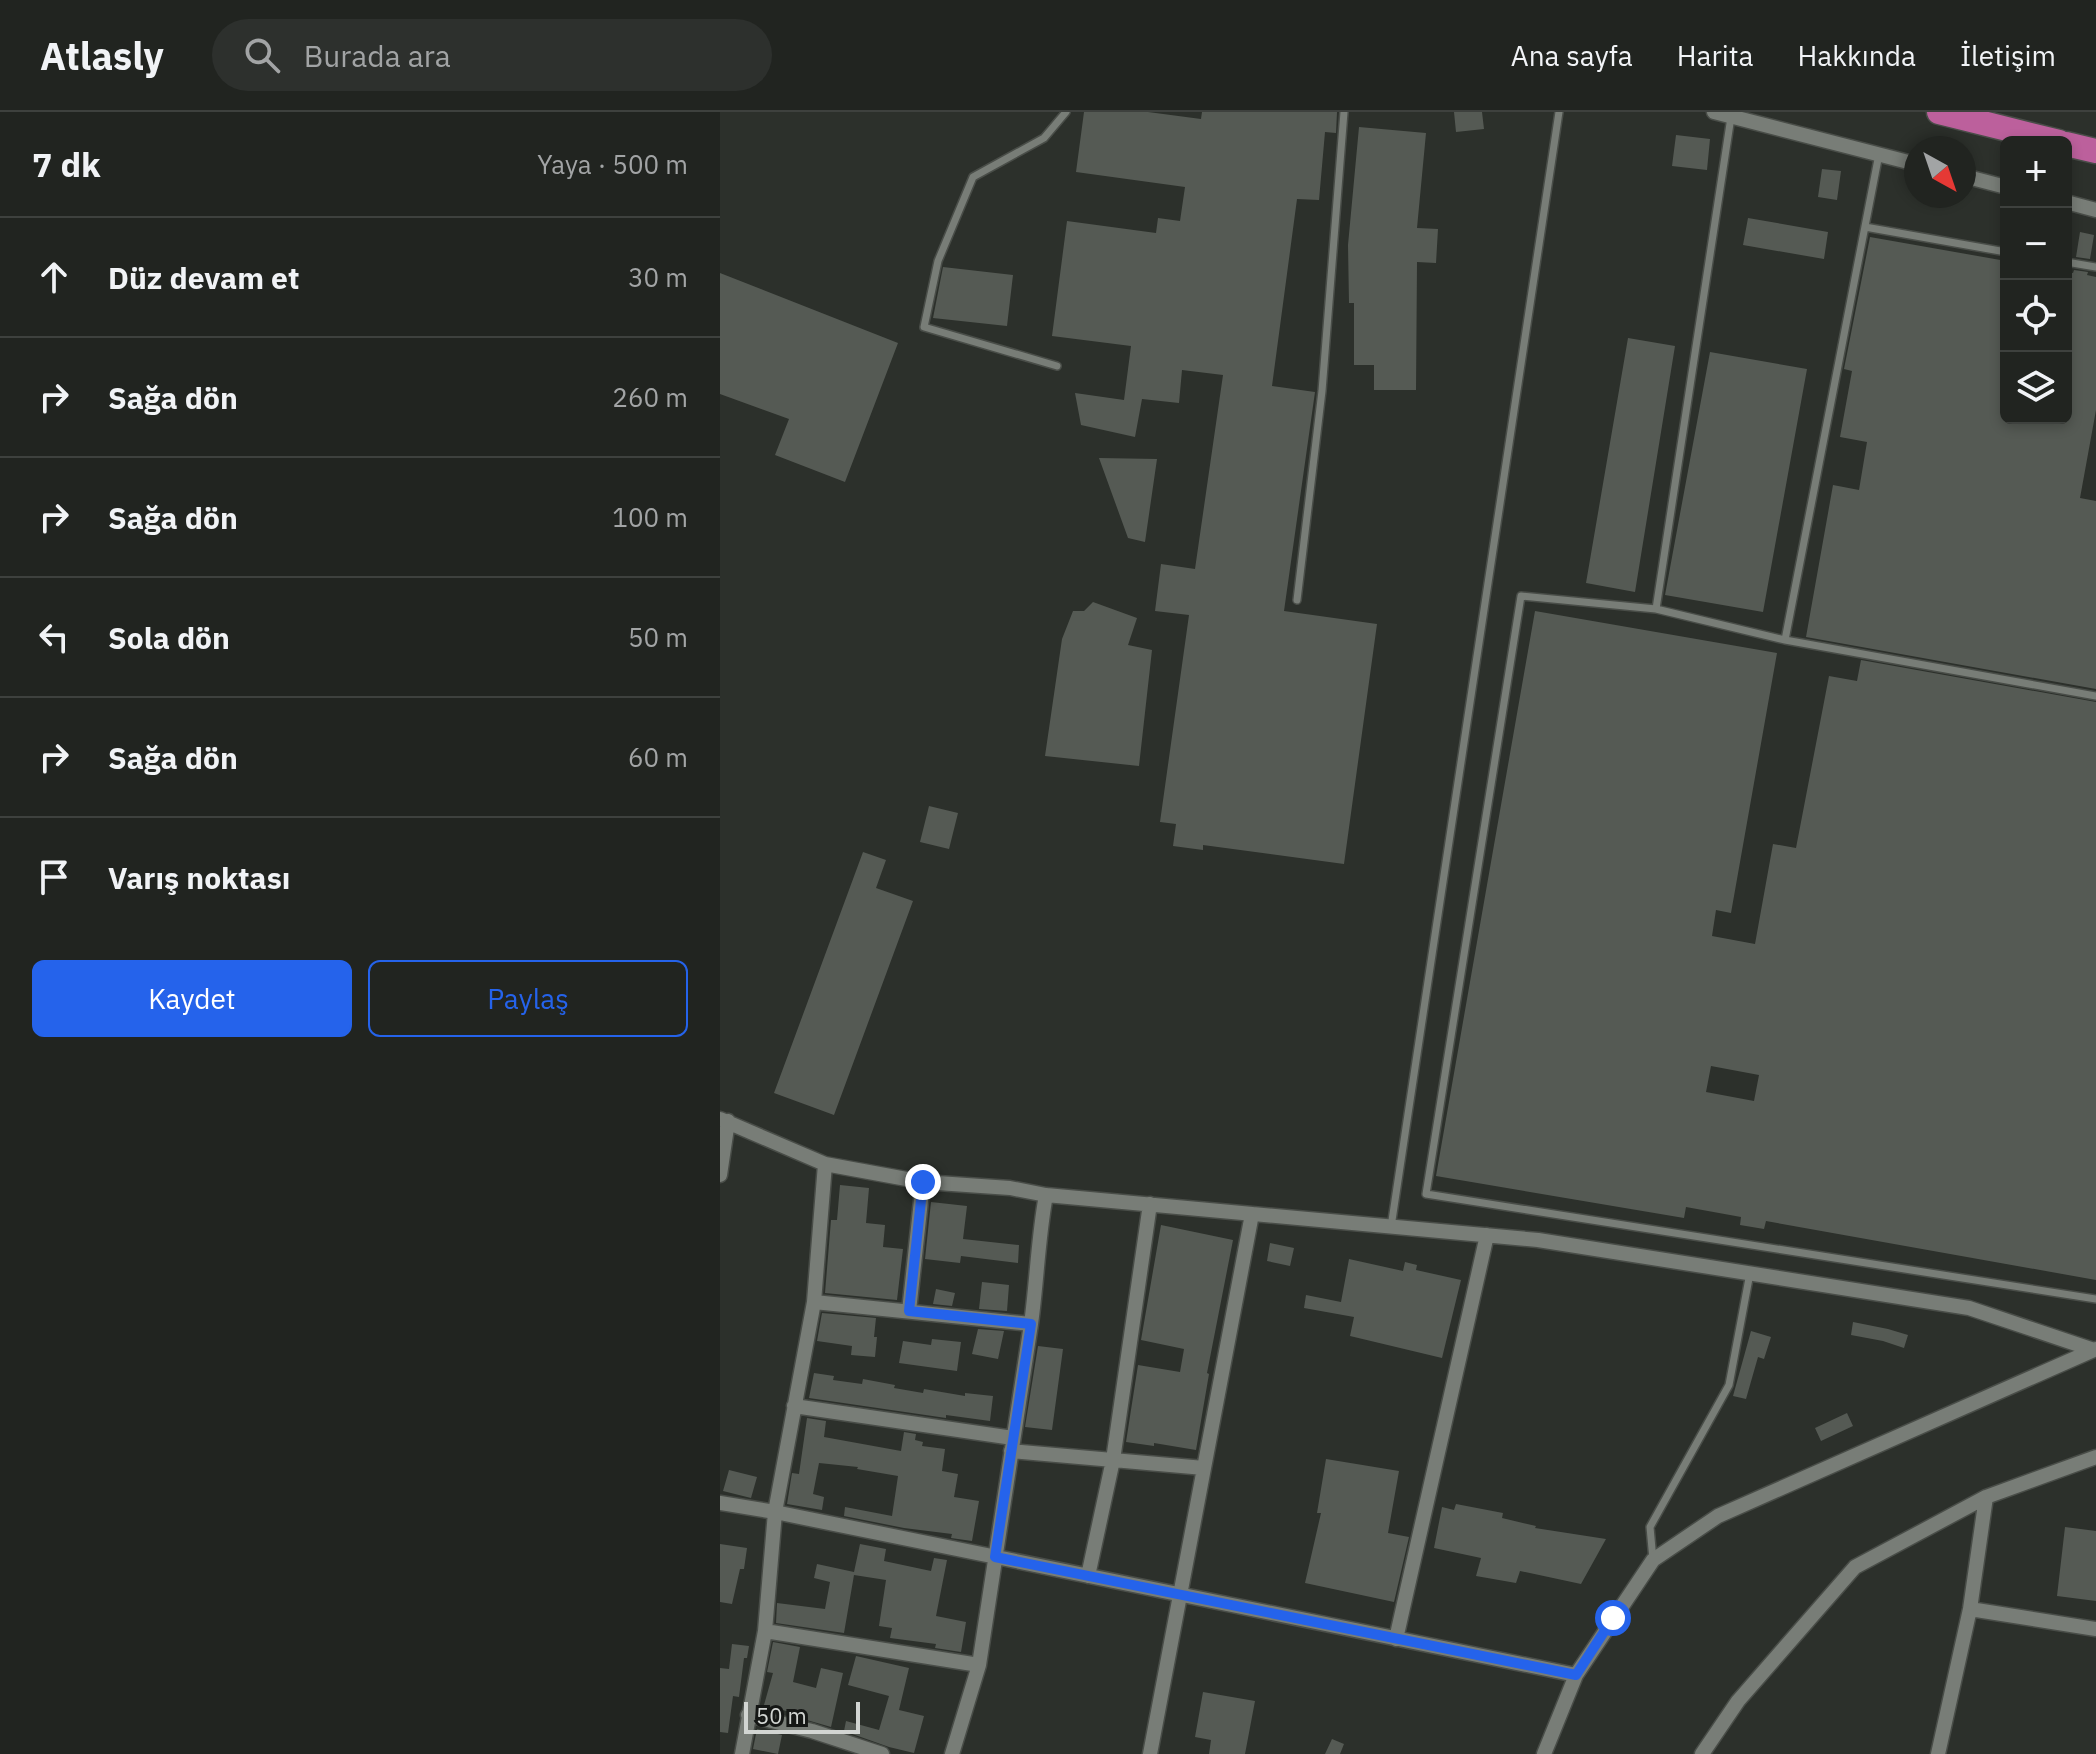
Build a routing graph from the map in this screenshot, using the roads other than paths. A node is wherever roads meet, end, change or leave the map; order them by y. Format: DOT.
graph roads {
  1 [pos="1066,112"];
  2 [pos="1344,112"];
  3 [pos="1559,112"];
  4 [pos="1714,112"];
  5 [pos="1939,112"];
  6 [pos="1731,116"];
  7 [pos="2035,136"];
  8 [pos="2072,145"];
  9 [pos="2096,151"];
  10 [pos="1879,154"];
  11 [pos="1904,161"];
  12 [pos="1976,179"];
  13 [pos="2000,185"];
  14 [pos="2072,204"];
  15 [pos="2096,210"];
  16 [pos="1865,227"];
  17 [pos="2000,251"];
  18 [pos="2072,263"];
  19 [pos="2096,267"];
  20 [pos="1057,366"];
  21 [pos="1297,600"];
  22 [pos="1656,609"];
  23 [pos="1785,640"];
  24 [pos="2096,696"];
  25 [pos="724,1120"];
  26 [pos="825,1164"];
  27 [pos="720,1175"];
  28 [pos="923,1182"];
  29 [pos="1046,1195"];
  30 [pos="1150,1204"];
  31 [pos="1252,1214"];
  32 [pos="1391,1227"];
  33 [pos="1487,1235"];
  34 [pos="1750,1273"];
  35 [pos="2096,1299"];
  36 [pos="814,1302"];
  37 [pos="909,1311"];
  38 [pos="1031,1324"];
  39 [pos="2095,1350"];
  40 [pos="794,1406"];
  41 [pos="1012,1444"];
  42 [pos="2096,1457"];
  43 [pos="1113,1460"];
  44 [pos="1204,1468"];
  45 [pos="1986,1497"];
  46 [pos="720,1503"];
  47 [pos="775,1512"];
  48 [pos="995,1557"];
  49 [pos="1653,1560"];
  50 [pos="1088,1576"];
  51 [pos="1180,1595"];
  52 [pos="1970,1609"];
  53 [pos="2096,1629"];
  54 [pos="765,1631"];
  55 [pos="1396,1639"];
  56 [pos="979,1665"];
  57 [pos="1576,1675"];
  58 [pos="748,1715"];
  59 [pos="742,1754"];
  60 [pos="882,1754"];
  61 [pos="952,1754"];
  62 [pos="1150,1754"];
  63 [pos="1544,1754"];
  64 [pos="1702,1754"];
  65 [pos="1938,1754"];
  1 -- 20 [label="lane"];
  2 -- 21 [label="lane"];
  3 -- 32 [label="lane"];
  4 -- 6 [label="street"];
  5 -- 7 [label="highway"];
  6 -- 10 [label="street"];
  6 -- 22 [label="lane"];
  8 -- 9 [label="highway"];
  10 -- 11 [label="street"];
  10 -- 16 [label="lane"];
  12 -- 13 [label="street"];
  14 -- 15 [label="street"];
  16 -- 17 [label="lane"];
  16 -- 23 [label="lane"];
  18 -- 19 [label="lane"];
  22 -- 23 [label="lane"];
  22 -- 35 [label="lane"];
  23 -- 24 [label="lane"];
  25 -- 26 [label="street"];
  25 -- 27 [label="street"];
  26 -- 28 [label="street"];
  26 -- 36 [label="street"];
  28 -- 29 [label="street"];
  28 -- 37 [label="street"];
  29 -- 30 [label="street"];
  29 -- 38 [label="street"];
  30 -- 31 [label="street"];
  30 -- 43 [label="street"];
  31 -- 32 [label="street"];
  31 -- 44 [label="street"];
  32 -- 33 [label="street"];
  33 -- 34 [label="street"];
  33 -- 55 [label="street"];
  34 -- 39 [label="street"];
  34 -- 49 [label="lane"];
  36 -- 37 [label="street"];
  36 -- 40 [label="street"];
  37 -- 38 [label="street"];
  38 -- 41 [label="street"];
  39 -- 49 [label="street"];
  40 -- 41 [label="street"];
  40 -- 47 [label="street"];
  41 -- 43 [label="street"];
  41 -- 48 [label="street"];
  42 -- 45 [label="street"];
  43 -- 44 [label="street"];
  43 -- 50 [label="street"];
  44 -- 51 [label="street"];
  45 -- 52 [label="street"];
  45 -- 64 [label="street"];
  46 -- 47 [label="street"];
  47 -- 48 [label="street"];
  47 -- 54 [label="street"];
  48 -- 50 [label="street"];
  48 -- 56 [label="street"];
  49 -- 57 [label="street"];
  50 -- 51 [label="street"];
  51 -- 55 [label="street"];
  51 -- 62 [label="street"];
  52 -- 53 [label="street"];
  52 -- 65 [label="street"];
  54 -- 56 [label="street"];
  54 -- 58 [label="street"];
  55 -- 57 [label="street"];
  56 -- 61 [label="street"];
  57 -- 63 [label="street"];
  58 -- 59 [label="street"];
  58 -- 60 [label="street"];
}
